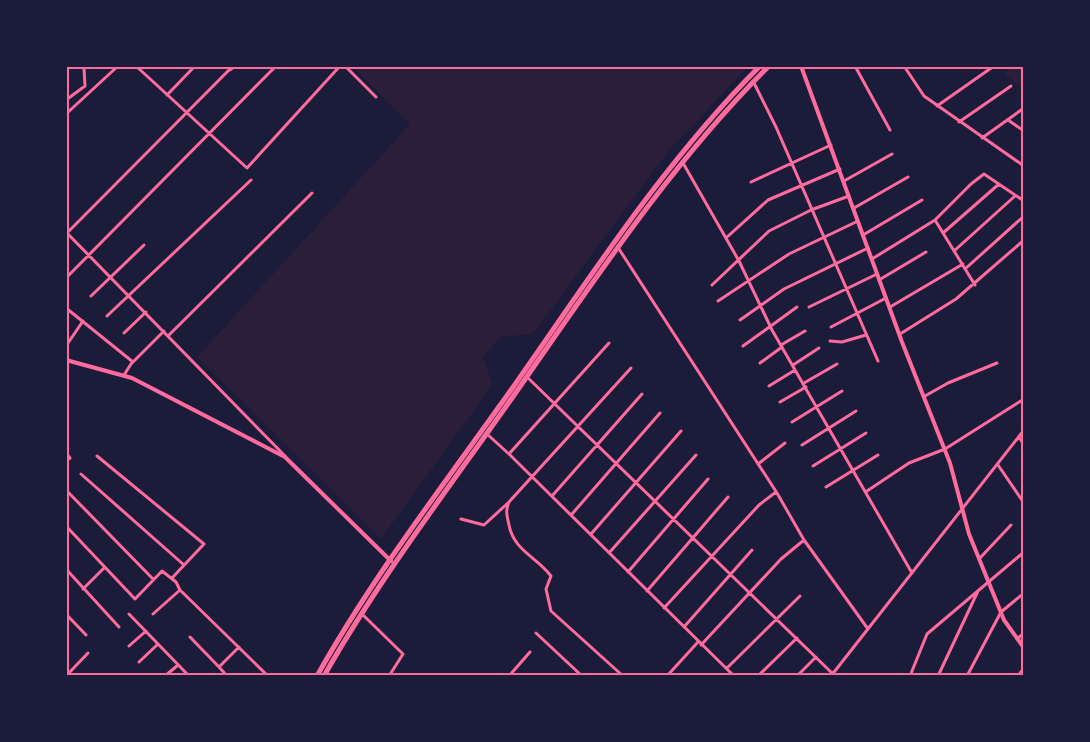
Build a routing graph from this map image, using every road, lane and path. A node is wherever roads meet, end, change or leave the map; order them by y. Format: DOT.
graph roads {
  1 [pos="118,66"];
  2 [pos="136,66"];
  3 [pos="195,66"];
  4 [pos="236,66"];
  5 [pos="276,66"];
  6 [pos="340,66"];
  7 [pos="345,66"];
  8 [pos="760,66"];
  9 [pos="770,66"];
  10 [pos="801,66"];
  11 [pos="855,66"];
  12 [pos="904,66"];
  13 [pos="994,66"];
  14 [pos="83,67"];
  15 [pos="753,82"];
  16 [pos="1011,86"];
  17 [pos="167,95"];
  18 [pos="376,97"];
  19 [pos="66,100"];
  20 [pos="938,106"];
  21 [pos="1024,108"];
  22 [pos="187,113"];
  23 [pos="66,114"];
  24 [pos="1008,120"];
  25 [pos="959,122"];
  26 [pos="890,130"];
  27 [pos="1024,131"];
  28 [pos="209,133"];
  29 [pos="982,138"];
  30 [pos="831,145"];
  31 [pos="892,154"];
  32 [pos="683,163"];
  33 [pos="791,164"];
  34 [pos="1024,166"];
  35 [pos="840,169"];
  36 [pos="908,177"];
  37 [pos="251,180"];
  38 [pos="844,181"];
  39 [pos="752,182"];
  40 [pos="999,184"];
  41 [pos="801,187"];
  42 [pos="312,193"];
  43 [pos="849,196"];
  44 [pos="1015,196"];
  45 [pos="922,200"];
  46 [pos="1024,201"];
  47 [pos="854,208"];
  48 [pos="811,210"];
  49 [pos="1024,216"];
  50 [pos="935,220"];
  51 [pos="858,221"];
  52 [pos="66,233"];
  53 [pos="943,233"];
  54 [pos="863,235"];
  55 [pos="823,237"];
  56 [pos="726,238"];
  57 [pos="1024,240"];
  58 [pos="144,244"];
  59 [pos="868,248"];
  60 [pos="619,249"];
  61 [pos="954,250"];
  62 [pos="926,252"];
  63 [pos="89,255"];
  64 [pos="872,259"];
  65 [pos="739,261"];
  66 [pos="963,264"];
  67 [pos="836,266"];
  68 [pos="965,269"];
  69 [pos="110,276"];
  70 [pos="878,277"];
  71 [pos="66,278"];
  72 [pos="748,281"];
  73 [pos="712,285"];
  74 [pos="975,285"];
  75 [pos="846,288"];
  76 [pos="91,296"];
  77 [pos="130,296"];
  78 [pos="886,298"];
  79 [pos="718,301"];
  80 [pos="760,304"];
  81 [pos="796,307"];
  82 [pos="809,307"];
  83 [pos="889,307"];
  84 [pos="66,308"];
  85 [pos="146,312"];
  86 [pos="858,315"];
  87 [pos="107,316"];
  88 [pos="740,320"];
  89 [pos="83,321"];
  90 [pos="770,324"];
  91 [pos="831,327"];
  92 [pos="164,331"];
  93 [pos="805,331"];
  94 [pos="124,333"];
  95 [pos="900,334"];
  96 [pos="866,335"];
  97 [pos="168,336"];
  98 [pos="831,341"];
  99 [pos="609,342"];
  100 [pos="66,344"];
  101 [pos="743,346"];
  102 [pos="782,346"];
  103 [pos="819,348"];
  104 [pos="66,360"];
  105 [pos="878,361"];
  106 [pos="133,362"];
  107 [pos="760,363"];
  108 [pos="997,363"];
  109 [pos="837,364"];
  110 [pos="793,365"];
  111 [pos="631,368"];
  112 [pos="796,370"];
  113 [pos="124,375"];
  114 [pos="527,377"];
  115 [pos="805,385"];
  116 [pos="769,386"];
  117 [pos="842,391"];
  118 [pos="642,394"];
  119 [pos="925,396"];
  120 [pos="1024,399"];
  121 [pos="780,402"];
  122 [pos="555,404"];
  123 [pos="817,405"];
  124 [pos="856,411"];
  125 [pos="660,413"];
  126 [pos="792,422"];
  127 [pos="577,425"];
  128 [pos="830,427"];
  129 [pos="1024,430"];
  130 [pos="681,431"];
  131 [pos="866,433"];
  132 [pos="487,434"];
  133 [pos="1019,436"];
  134 [pos="785,443"];
  135 [pos="1024,444"];
  136 [pos="597,445"];
  137 [pos="802,445"];
  138 [pos="842,448"];
  139 [pos="945,449"];
  140 [pos="66,453"];
  141 [pos="509,454"];
  142 [pos="696,455"];
  143 [pos="878,455"];
  144 [pos="98,456"];
  145 [pos="285,456"];
  146 [pos="66,461"];
  147 [pos="616,463"];
  148 [pos="758,464"];
  149 [pos="997,464"];
  150 [pos="813,466"];
  151 [pos="855,470"];
  152 [pos="81,474"];
  153 [pos="532,476"];
  154 [pos="708,479"];
  155 [pos="635,482"];
  156 [pos="826,487"];
  157 [pos="66,490"];
  158 [pos="867,491"];
  159 [pos="776,492"];
  160 [pos="552,496"];
  161 [pos="728,497"];
  162 [pos="654,500"];
  163 [pos="508,502"];
  164 [pos="1024,503"];
  165 [pos="964,507"];
  166 [pos="572,514"];
  167 [pos="461,519"];
  168 [pos="674,519"];
  169 [pos="1011,525"];
  170 [pos="66,526"];
  171 [pos="591,534"];
  172 [pos="693,538"];
  173 [pos="804,540"];
  174 [pos="752,550"];
  175 [pos="1024,552"];
  176 [pos="609,553"];
  177 [pos="712,556"];
  178 [pos="980,558"];
  179 [pos="393,563"];
  180 [pos="184,565"];
  181 [pos="105,567"];
  182 [pos="66,569"];
  183 [pos="628,572"];
  184 [pos="912,573"];
  185 [pos="730,574"];
  186 [pos="171,578"];
  187 [pos="154,579"];
  188 [pos="989,580"];
  189 [pos="83,589"];
  190 [pos="979,589"];
  191 [pos="180,590"];
  192 [pos="647,591"];
  193 [pos="749,592"];
  194 [pos="1024,593"];
  195 [pos="800,596"];
  196 [pos="664,608"];
  197 [pos="1001,612"];
  198 [pos="66,614"];
  199 [pos="129,614"];
  200 [pos="153,614"];
  201 [pos="363,615"];
  202 [pos="776,618"];
  203 [pos="119,627"];
  204 [pos="684,627"];
  205 [pos="868,628"];
  206 [pos="146,631"];
  207 [pos="536,633"];
  208 [pos="1024,633"];
  209 [pos="86,635"];
  210 [pos="190,637"];
  211 [pos="797,638"];
  212 [pos="1017,639"];
  213 [pos="700,643"];
  214 [pos="158,644"];
  215 [pos="129,646"];
  216 [pos="239,647"];
  217 [pos="1024,648"];
  218 [pos="530,652"];
  219 [pos="88,653"];
  220 [pos="816,657"];
  221 [pos="139,662"];
  222 [pos="178,665"];
  223 [pos="219,667"];
  224 [pos="1024,668"];
  225 [pos="726,669"];
  226 [pos="326,675"];
  227 [pos="832,675"];
  228 [pos="66,676"];
  229 [pos="165,676"];
  230 [pos="189,676"];
  231 [pos="227,676"];
  232 [pos="268,676"];
  233 [pos="317,676"];
  234 [pos="389,676"];
  235 [pos="509,676"];
  236 [pos="582,676"];
  237 [pos="623,676"];
  238 [pos="667,676"];
  239 [pos="734,676"];
  240 [pos="758,676"];
  241 [pos="797,676"];
  242 [pos="910,676"];
  243 [pos="938,676"];
  244 [pos="967,676"];
  245 [pos="1018,676"];
  1 -- 23 [label="street"];
  2 -- 17 [label="street"];
  3 -- 17 [label="street"];
  4 -- 22 [label="street"];
  5 -- 28 [label="street"];
  6 -- 28 [label="street"];
  7 -- 18 [label="street"];
  8 -- 179 [label="main road"];
  9 -- 15 [label="main road"];
  10 -- 30 [label="street"];
  11 -- 26 [label="street"];
  12 -- 20 [label="street"];
  13 -- 20 [label="street"];
  14 -- 19 [label="street"];
  15 -- 32 [label="main road"];
  15 -- 33 [label="street"];
  16 -- 25 [label="street"];
  17 -- 22 [label="street"];
  20 -- 25 [label="street"];
  21 -- 24 [label="street"];
  22 -- 28 [label="street"];
  22 -- 52 [label="street"];
  24 -- 27 [label="street"];
  24 -- 29 [label="street"];
  25 -- 29 [label="street"];
  28 -- 63 [label="street"];
  29 -- 34 [label="street"];
  30 -- 33 [label="street"];
  30 -- 35 [label="street"];
  31 -- 38 [label="street"];
  32 -- 56 [label="street"];
  32 -- 60 [label="main road"];
  33 -- 39 [label="street"];
  33 -- 41 [label="street"];
  35 -- 38 [label="street"];
  35 -- 41 [label="street"];
  36 -- 47 [label="street"];
  37 -- 77 [label="street"];
  38 -- 43 [label="street"];
  40 -- 44 [label="street"];
  40 -- 50 [label="street"];
  40 -- 53 [label="street"];
  41 -- 48 [label="street"];
  41 -- 56 [label="street"];
  42 -- 97 [label="street"];
  43 -- 47 [label="street"];
  43 -- 48 [label="street"];
  44 -- 46 [label="street"];
  44 -- 61 [label="street"];
  45 -- 54 [label="street"];
  47 -- 51 [label="street"];
  48 -- 55 [label="street"];
  48 -- 65 [label="street"];
  49 -- 68 [label="street"];
  50 -- 53 [label="street"];
  50 -- 64 [label="street"];
  51 -- 54 [label="street"];
  51 -- 55 [label="street"];
  52 -- 63 [label="street"];
  53 -- 61 [label="street"];
  54 -- 59 [label="street"];
  55 -- 67 [label="street"];
  55 -- 72 [label="street"];
  56 -- 65 [label="street"];
  57 -- 74 [label="street"];
  58 -- 69 [label="street"];
  59 -- 64 [label="street"];
  59 -- 67 [label="street"];
  60 -- 114 [label="main road"];
  60 -- 148 [label="street"];
  61 -- 66 [label="street"];
  62 -- 70 [label="street"];
  63 -- 69 [label="street"];
  63 -- 71 [label="street"];
  64 -- 70 [label="street"];
  65 -- 72 [label="street"];
  65 -- 73 [label="street"];
  66 -- 68 [label="street"];
  66 -- 83 [label="street"];
  67 -- 75 [label="street"];
  67 -- 80 [label="street"];
  68 -- 74 [label="street"];
  69 -- 76 [label="street"];
  69 -- 77 [label="street"];
  70 -- 75 [label="street"];
  70 -- 78 [label="street"];
  72 -- 79 [label="street"];
  72 -- 80 [label="street"];
  74 -- 95 [label="street"];
  75 -- 82 [label="street"];
  75 -- 86 [label="street"];
  77 -- 85 [label="street"];
  77 -- 87 [label="street"];
  78 -- 83 [label="street"];
  78 -- 86 [label="street"];
  80 -- 88 [label="street"];
  80 -- 90 [label="street"];
  81 -- 90 [label="street"];
  83 -- 95 [label="street"];
  84 -- 89 [label="street"];
  85 -- 92 [label="street"];
  85 -- 94 [label="street"];
  86 -- 91 [label="street"];
  86 -- 96 [label="street"];
  89 -- 100 [label="street"];
  89 -- 106 [label="street"];
  90 -- 101 [label="street"];
  90 -- 102 [label="street"];
  92 -- 97 [label="street"];
  92 -- 106 [label="street"];
  93 -- 102 [label="street"];
  95 -- 119 [label="street"];
  96 -- 98 [label="street"];
  96 -- 105 [label="street"];
  97 -- 145 [label="street"];
  99 -- 122 [label="street"];
  102 -- 107 [label="street"];
  102 -- 110 [label="street"];
  103 -- 110 [label="street"];
  104 -- 113 [label="street"];
  106 -- 113 [label="street"];
  108 -- 119 [label="street"];
  109 -- 115 [label="street"];
  110 -- 112 [label="street"];
  111 -- 127 [label="street"];
  112 -- 115 [label="street"];
  112 -- 116 [label="street"];
  113 -- 145 [label="street"];
  114 -- 122 [label="street"];
  114 -- 132 [label="main road"];
  115 -- 121 [label="street"];
  115 -- 123 [label="street"];
  117 -- 123 [label="street"];
  118 -- 136 [label="street"];
  119 -- 139 [label="street"];
  120 -- 139 [label="street"];
  122 -- 127 [label="street"];
  122 -- 141 [label="street"];
  123 -- 126 [label="street"];
  123 -- 128 [label="street"];
  124 -- 128 [label="street"];
  125 -- 147 [label="street"];
  127 -- 136 [label="street"];
  127 -- 153 [label="street"];
  128 -- 137 [label="street"];
  128 -- 138 [label="street"];
  129 -- 133 [label="street"];
  130 -- 155 [label="street"];
  131 -- 138 [label="street"];
  132 -- 141 [label="street"];
  132 -- 179 [label="main road"];
  133 -- 135 [label="street"];
  133 -- 149 [label="street"];
  134 -- 148 [label="street"];
  136 -- 147 [label="street"];
  136 -- 160 [label="street"];
  138 -- 150 [label="street"];
  138 -- 151 [label="street"];
  139 -- 158 [label="street"];
  139 -- 165 [label="street"];
  140 -- 146 [label="street"];
  141 -- 153 [label="street"];
  142 -- 162 [label="street"];
  143 -- 151 [label="street"];
  144 -- 180 [label="street"];
  145 -- 179 [label="street"];
  147 -- 155 [label="street"];
  147 -- 166 [label="street"];
  148 -- 159 [label="street"];
  149 -- 164 [label="street"];
  149 -- 165 [label="street"];
  151 -- 156 [label="street"];
  151 -- 158 [label="street"];
  152 -- 180 [label="street"];
  153 -- 160 [label="street"];
  153 -- 163 [label="street"];
  154 -- 168 [label="street"];
  155 -- 162 [label="street"];
  155 -- 171 [label="street"];
  157 -- 187 [label="street"];
  158 -- 184 [label="street"];
  159 -- 173 [label="street"];
  159 -- 177 [label="street"];
  160 -- 166 [label="street"];
  161 -- 172 [label="street"];
  162 -- 168 [label="street"];
  162 -- 176 [label="street"];
  163 -- 167 [label="street"];
  163 -- 237 [label="street"];
  165 -- 178 [label="street"];
  165 -- 184 [label="street"];
  166 -- 171 [label="street"];
  168 -- 172 [label="street"];
  168 -- 183 [label="street"];
  169 -- 178 [label="street"];
  170 -- 181 [label="street"];
  171 -- 176 [label="street"];
  172 -- 177 [label="street"];
  172 -- 192 [label="street"];
  173 -- 193 [label="street"];
  173 -- 205 [label="street"];
  174 -- 185 [label="street"];
  175 -- 188 [label="street"];
  176 -- 183 [label="street"];
  177 -- 185 [label="street"];
  177 -- 196 [label="street"];
  178 -- 188 [label="street"];
  179 -- 201 [label="main road"];
  179 -- 233 [label="main road"];
  180 -- 186 [label="street"];
  181 -- 187 [label="street"];
  181 -- 189 [label="street"];
  182 -- 189 [label="street"];
  183 -- 192 [label="street"];
  184 -- 205 [label="street"];
  185 -- 193 [label="street"];
  185 -- 204 [label="street"];
  186 -- 187 [label="street"];
  186 -- 191 [label="street"];
  188 -- 190 [label="street"];
  188 -- 197 [label="street"];
  189 -- 203 [label="street"];
  190 -- 242 [label="street"];
  190 -- 243 [label="street"];
  191 -- 200 [label="street"];
  191 -- 216 [label="street"];
  192 -- 196 [label="street"];
  193 -- 202 [label="street"];
  193 -- 213 [label="street"];
  194 -- 197 [label="street"];
  195 -- 202 [label="street"];
  196 -- 204 [label="street"];
  197 -- 212 [label="street"];
  197 -- 244 [label="street"];
  198 -- 209 [label="street"];
  199 -- 206 [label="street"];
  201 -- 226 [label="main road"];
  201 -- 234 [label="street"];
  202 -- 211 [label="street"];
  202 -- 225 [label="street"];
  204 -- 213 [label="street"];
  205 -- 227 [label="street"];
  206 -- 214 [label="street"];
  206 -- 215 [label="street"];
  207 -- 236 [label="street"];
  208 -- 212 [label="street"];
  210 -- 223 [label="street"];
  211 -- 220 [label="street"];
  211 -- 240 [label="street"];
  212 -- 217 [label="street"];
  213 -- 225 [label="street"];
  213 -- 238 [label="street"];
  214 -- 221 [label="street"];
  214 -- 222 [label="street"];
  216 -- 223 [label="street"];
  216 -- 232 [label="street"];
  218 -- 235 [label="street"];
  219 -- 228 [label="street"];
  220 -- 227 [label="street"];
  220 -- 241 [label="street"];
  222 -- 229 [label="street"];
  222 -- 230 [label="street"];
  223 -- 231 [label="street"];
  224 -- 245 [label="street"];
  225 -- 239 [label="street"];
}
